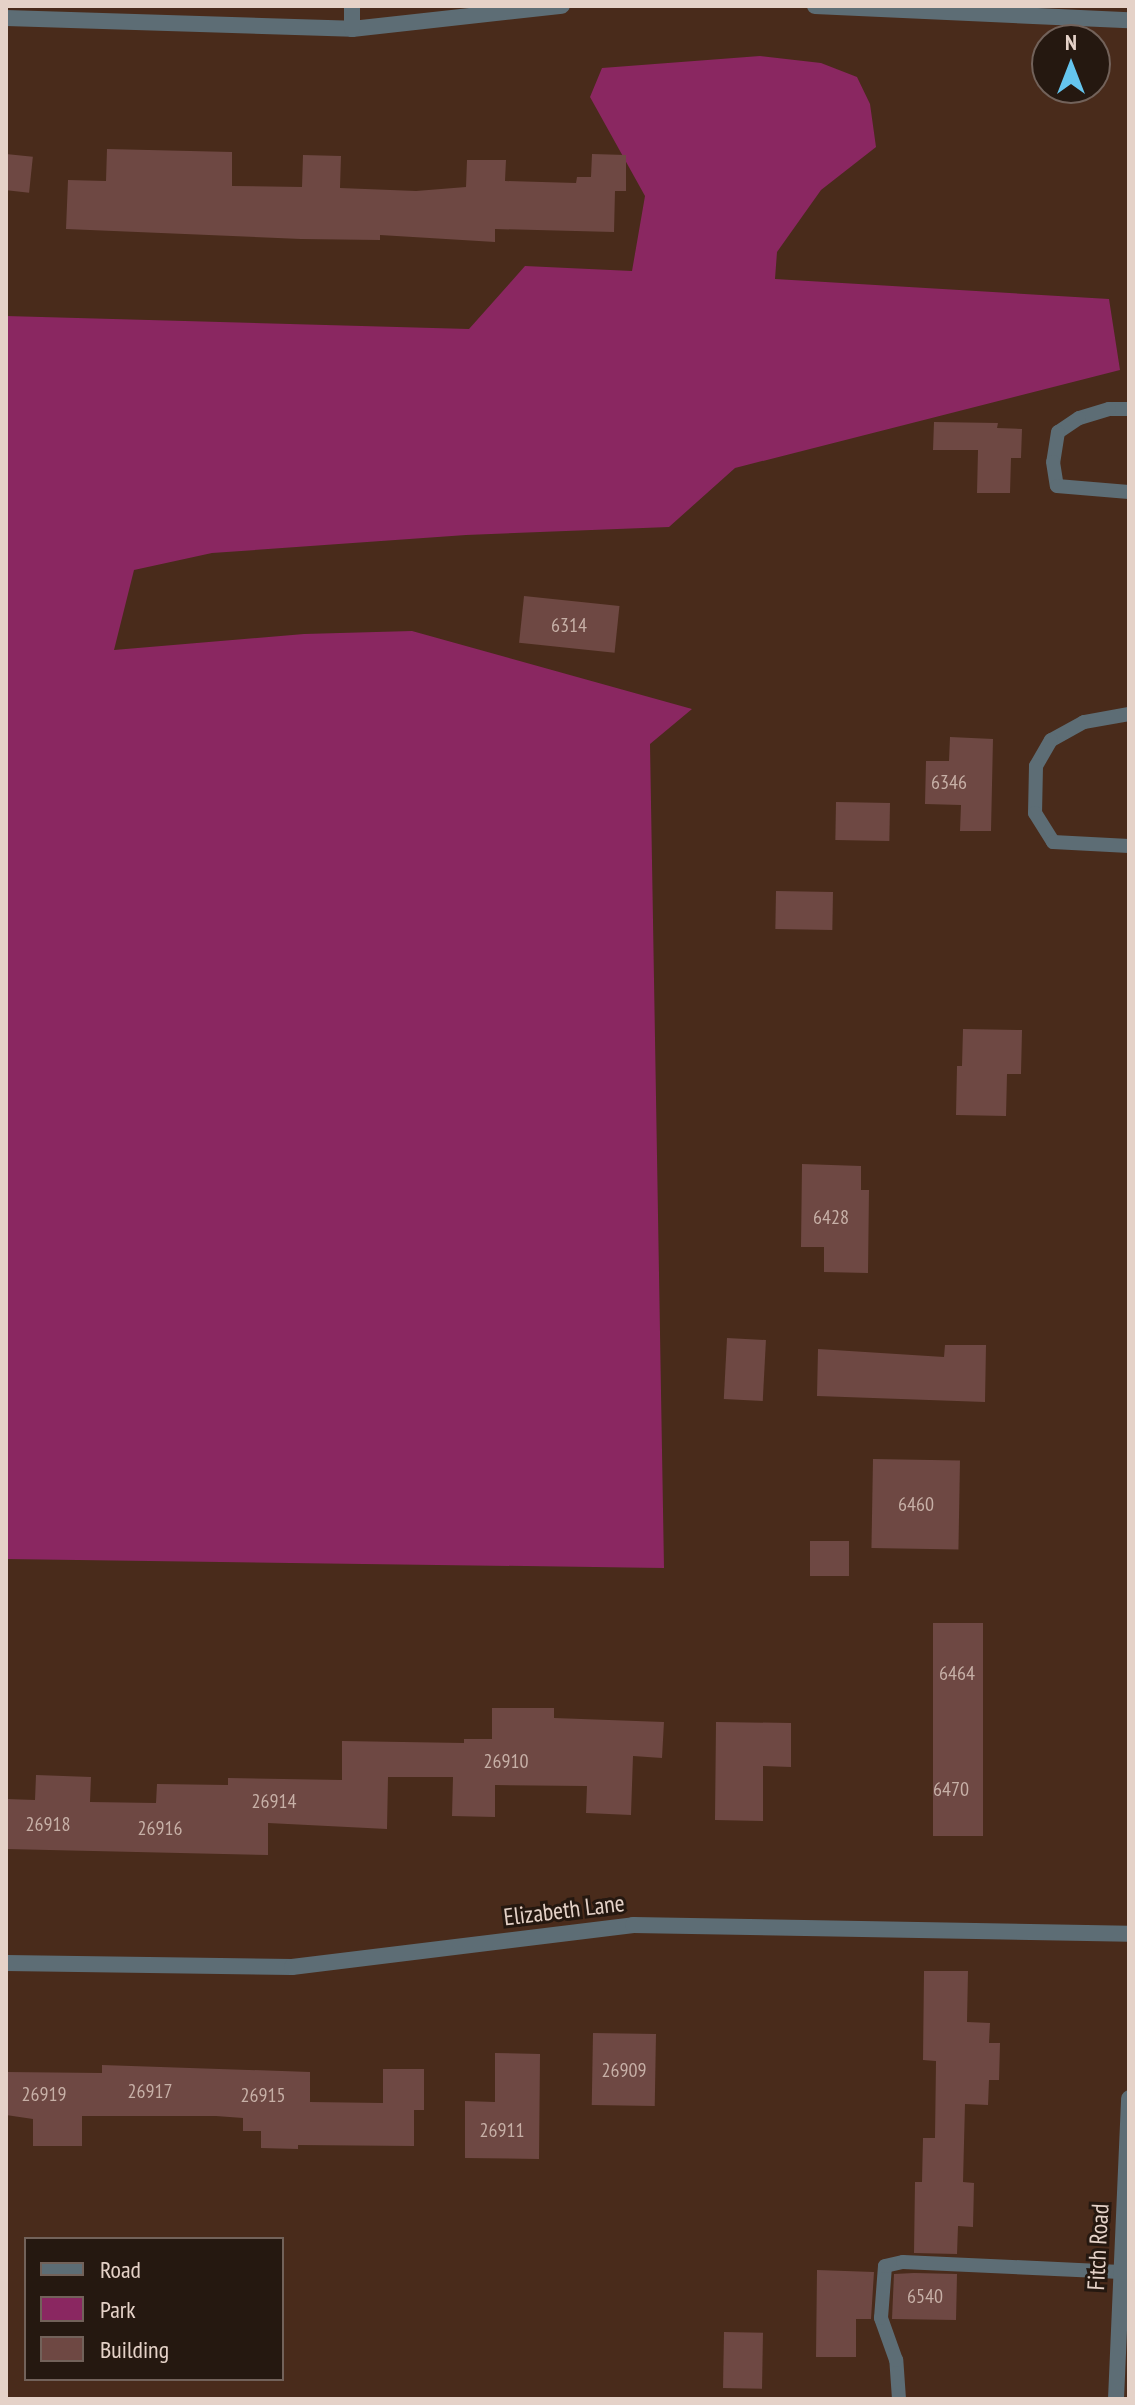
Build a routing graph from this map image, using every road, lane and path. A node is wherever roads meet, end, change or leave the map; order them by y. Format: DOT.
graph roads {
  1 [pos="352,6"];
  2 [pos="562,6"];
  3 [pos="815,6"];
  4 [pos="6,18"];
  5 [pos="1129,20"];
  6 [pos="352,29"];
  7 [pos="1129,409"];
  8 [pos="1129,492"];
  9 [pos="1129,714"];
  10 [pos="1129,846"];
  11 [pos="1129,1934"];
  12 [pos="6,1963"];
  13 [pos="1129,2098"];
  14 [pos="1121,2272"];
  15 [pos="899,2399"];
  16 [pos="1116,2399"];
  1 -- 6 [label="street"];
  2 -- 6 [label="street"];
  3 -- 5 [label="street"];
  4 -- 6 [label="street"];
  7 -- 8 [label="lane"];
  9 -- 10 [label="lane"];
  11 -- 12 [label="street, Elizabeth Lane"];
  13 -- 14 [label="street, Fitch Road"];
  14 -- 15 [label="lane"];
  14 -- 16 [label="street, Fitch Road"];
}
